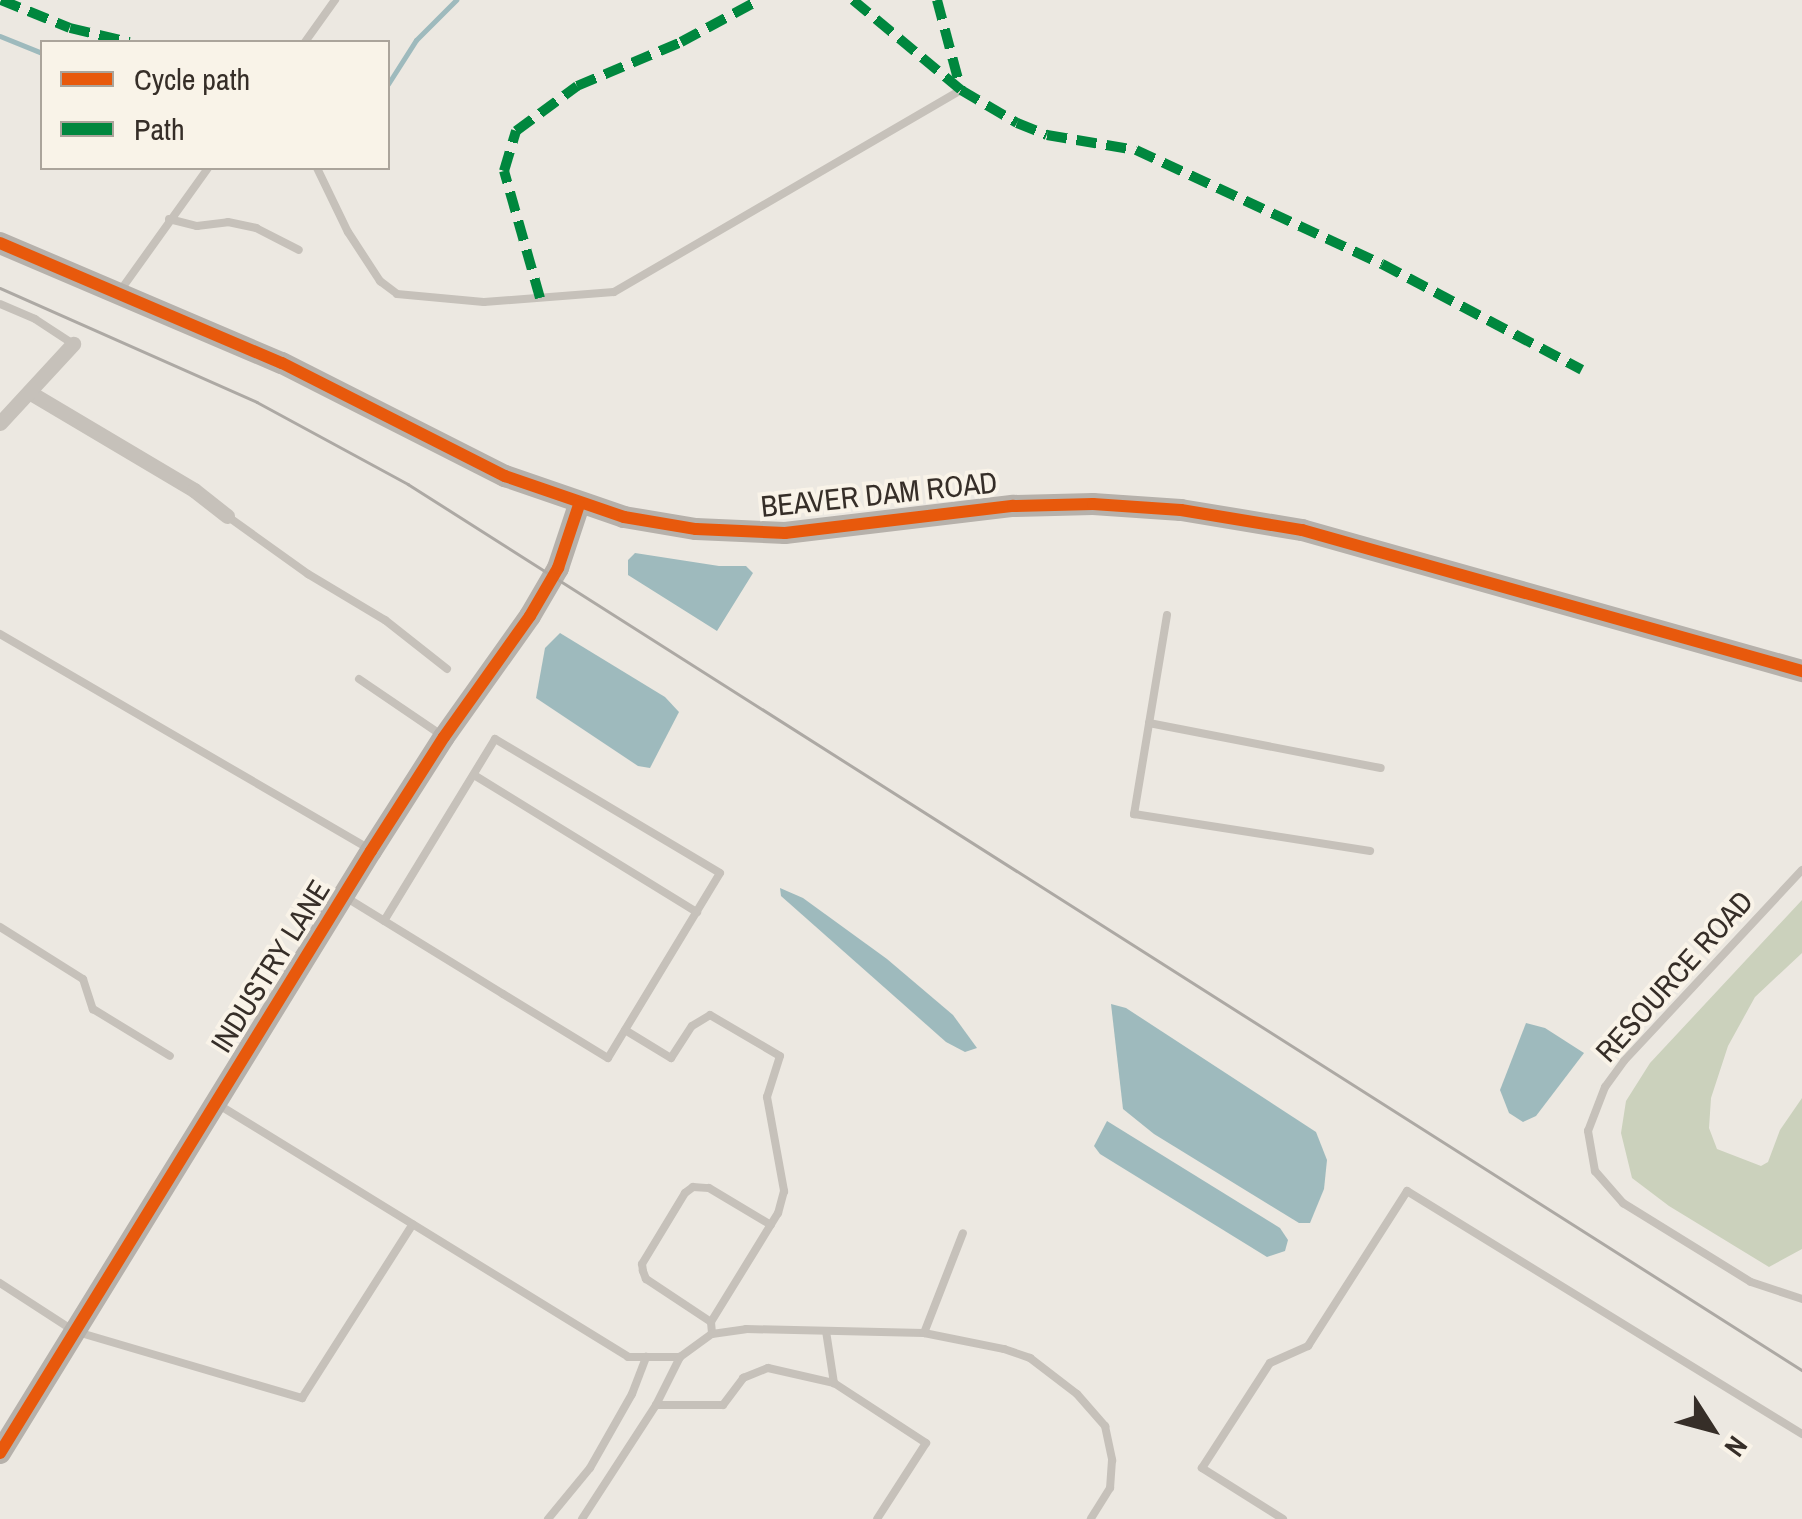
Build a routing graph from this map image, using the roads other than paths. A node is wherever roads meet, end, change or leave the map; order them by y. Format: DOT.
graph roads {
  1 [pos="335,0"];
  2 [pos="306,40"];
  3 [pos="961,90"];
  4 [pos="206,170"];
  5 [pos="318,170"];
  6 [pos="169,219"];
  7 [pos="0,243"];
  8 [pos="299,250"];
  9 [pos="120,291"];
  10 [pos="0,304"];
  11 [pos="74,344"];
  12 [pos="29,392"];
  13 [pos="0,423"];
  14 [pos="579,505"];
  15 [pos="228,516"];
  16 [pos="1167,616"];
  17 [pos="0,634"];
  18 [pos="447,668"];
  19 [pos="1802,670"];
  20 [pos="359,679"];
  21 [pos="1149,723"];
  22 [pos="444,737"];
  23 [pos="1381,768"];
  24 [pos="474,775"];
  25 [pos="371,850"];
  26 [pos="1370,851"];
  27 [pos="1802,870"];
  28 [pos="343,895"];
  29 [pos="697,912"];
  30 [pos="384,921"];
  31 [pos="0,927"];
  32 [pos="625,1030"];
  33 [pos="170,1056"];
  34 [pos="215,1103"];
  35 [pos="413,1224"];
  36 [pos="771,1225"];
  37 [pos="963,1234"];
  38 [pos="0,1283"];
  39 [pos="1801,1295"];
  40 [pos="710,1322"];
  41 [pos="826,1330"];
  42 [pos="74,1331"];
  43 [pos="924,1333"];
  44 [pos="712,1334"];
  45 [pos="646,1356"];
  46 [pos="680,1356"];
  47 [pos="834,1383"];
  48 [pos="656,1405"];
  49 [pos="1802,1434"];
  50 [pos="0,1453"];
  51 [pos="548,1519"];
  52 [pos="582,1519"];
  53 [pos="877,1519"];
  54 [pos="1091,1519"];
  55 [pos="1283,1519"];
  1 -- 2 [label="lane"];
  3 -- 5 [label="lane"];
  4 -- 6 [label="lane"];
  6 -- 8 [label="lane"];
  6 -- 9 [label="lane"];
  7 -- 9 [label="main road, BEAVER DAM ROAD"];
  9 -- 14 [label="main road, BEAVER DAM ROAD"];
  10 -- 11 [label="lane"];
  11 -- 12 [label="street"];
  12 -- 13 [label="street"];
  12 -- 15 [label="street"];
  14 -- 19 [label="main road, BEAVER DAM ROAD"];
  14 -- 22 [label="main road, INDUSTRY LANE"];
  15 -- 18 [label="lane"];
  16 -- 21 [label="lane"];
  17 -- 25 [label="lane"];
  20 -- 22 [label="lane"];
  21 -- 23 [label="lane"];
  21 -- 26 [label="lane"];
  22 -- 25 [label="main road, INDUSTRY LANE"];
  24 -- 29 [label="lane"];
  24 -- 29 [label="lane"];
  24 -- 30 [label="lane"];
  25 -- 28 [label="main road, INDUSTRY LANE"];
  27 -- 39 [label="lane, RESOURCE ROAD"];
  28 -- 30 [label="lane"];
  28 -- 34 [label="main road, INDUSTRY LANE"];
  29 -- 32 [label="lane"];
  30 -- 32 [label="lane"];
  31 -- 33 [label="lane"];
  32 -- 36 [label="lane"];
  34 -- 35 [label="lane"];
  34 -- 42 [label="main road, INDUSTRY LANE"];
  35 -- 42 [label="lane"];
  35 -- 45 [label="lane"];
  36 -- 40 [label="lane"];
  36 -- 40 [label="lane"];
  37 -- 43 [label="lane"];
  38 -- 42 [label="lane"];
  40 -- 44 [label="lane"];
  41 -- 43 [label="lane"];
  41 -- 44 [label="lane"];
  41 -- 47 [label="lane"];
  42 -- 50 [label="main road, INDUSTRY LANE"];
  43 -- 54 [label="lane"];
  44 -- 46 [label="lane"];
  45 -- 46 [label="lane"];
  45 -- 51 [label="lane"];
  46 -- 48 [label="lane"];
  47 -- 48 [label="lane"];
  47 -- 53 [label="lane"];
  48 -- 52 [label="lane"];
  49 -- 55 [label="lane"];
}
